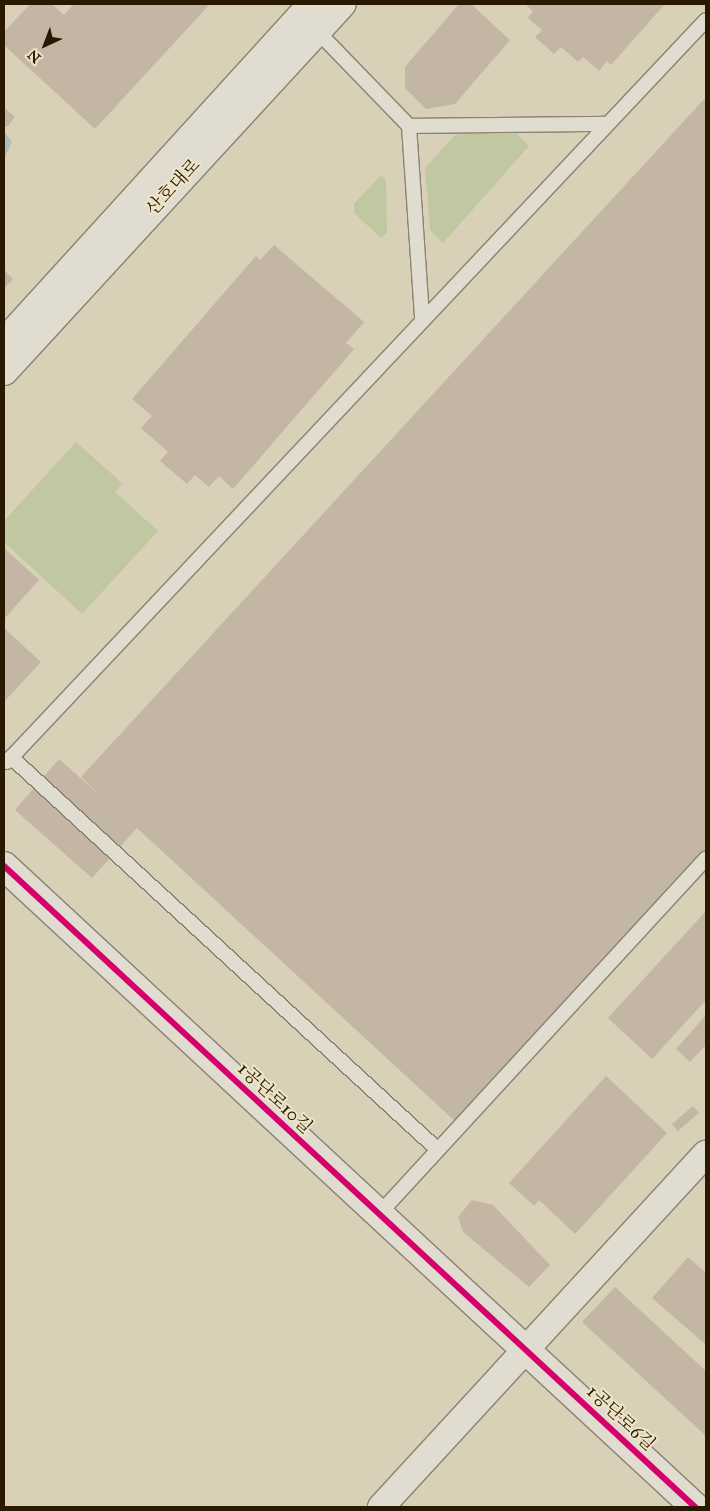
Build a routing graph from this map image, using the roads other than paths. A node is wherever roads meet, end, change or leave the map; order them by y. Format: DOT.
graph roads {
  1 [pos="342,4"];
  2 [pos="311,17"];
  3 [pos="706,20"];
  4 [pos="607,124"];
  5 [pos="409,126"];
  6 [pos="422,318"];
  7 [pos="4,342"];
  8 [pos="4,371"];
  9 [pos="706,859"];
  10 [pos="4,866"];
  11 [pos="438,1150"];
  12 [pos="706,1154"];
  13 [pos="379,1214"];
  14 [pos="527,1351"];
  15 [pos="381,1507"];
  16 [pos="695,1507"];
  1 -- 2 [label="main road, 산호대로"];
  2 -- 5 [label="lane"];
  2 -- 7 [label="main road, 산호대로"];
  2 -- 8 [label="main road, 산호대로"];
  3 -- 4 [label="lane"];
  4 -- 5 [label="lane"];
  4 -- 6 [label="lane"];
  5 -- 6 [label="lane"];
  6 -- 11 [label="lane"];
  9 -- 11 [label="lane"];
  10 -- 13 [label="main road, 1공단로10길"];
  11 -- 13 [label="lane"];
  12 -- 14 [label="street"];
  13 -- 14 [label="main road, 1공단로10길"];
  14 -- 15 [label="street"];
  14 -- 16 [label="main road, 1공단로6길"];
}
